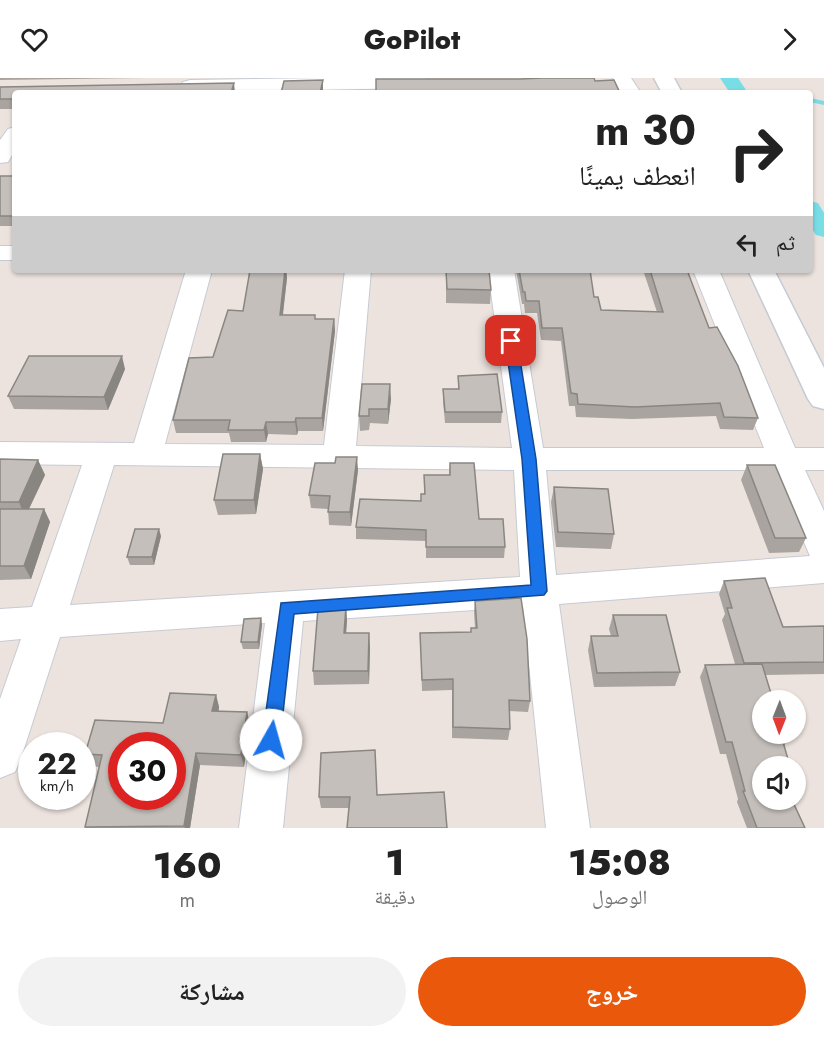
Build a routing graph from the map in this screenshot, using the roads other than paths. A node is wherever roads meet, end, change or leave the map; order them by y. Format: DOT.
graph roads {
  1 [pos="443,81"];
  2 [pos="219,82"];
  3 [pos="172,86"];
  4 [pos="264,89"];
  5 [pos="12,138"];
  6 [pos="0,157"];
  7 [pos="198,273"];
  8 [pos="358,273"];
  9 [pos="501,273"];
  10 [pos="707,273"];
  11 [pos="761,273"];
  12 [pos="824,399"];
  13 [pos="0,453"];
  14 [pos="147,453"];
  15 [pos="102,454"];
  16 [pos="339,456"];
  17 [pos="529,459"];
  18 [pos="784,459"];
  19 [pos="824,459"];
  20 [pos="824,549"];
  21 [pos="824,568"];
  22 [pos="539,591"];
  23 [pos="286,608"];
  24 [pos="46,622"];
  25 [pos="0,625"];
  26 [pos="0,758"];
  27 [pos="261,828"];
  28 [pos="568,828"];
  1 -- 4 [label="street"];
  2 -- 3 [label="street"];
  2 -- 4 [label="street"];
  5 -- 6 [label="street"];
  7 -- 14 [label="street"];
  8 -- 16 [label="street"];
  9 -- 17 [label="street"];
  10 -- 18 [label="street"];
  11 -- 12 [label="street"];
  13 -- 15 [label="street"];
  14 -- 15 [label="street"];
  14 -- 16 [label="street"];
  15 -- 24 [label="street"];
  16 -- 17 [label="street"];
  17 -- 18 [label="street"];
  17 -- 22 [label="street"];
  18 -- 19 [label="street"];
  18 -- 20 [label="street"];
  21 -- 22 [label="street"];
  22 -- 23 [label="street"];
  22 -- 28 [label="street"];
  23 -- 24 [label="street"];
  23 -- 27 [label="street"];
  24 -- 25 [label="street"];
  24 -- 26 [label="street"];
}
